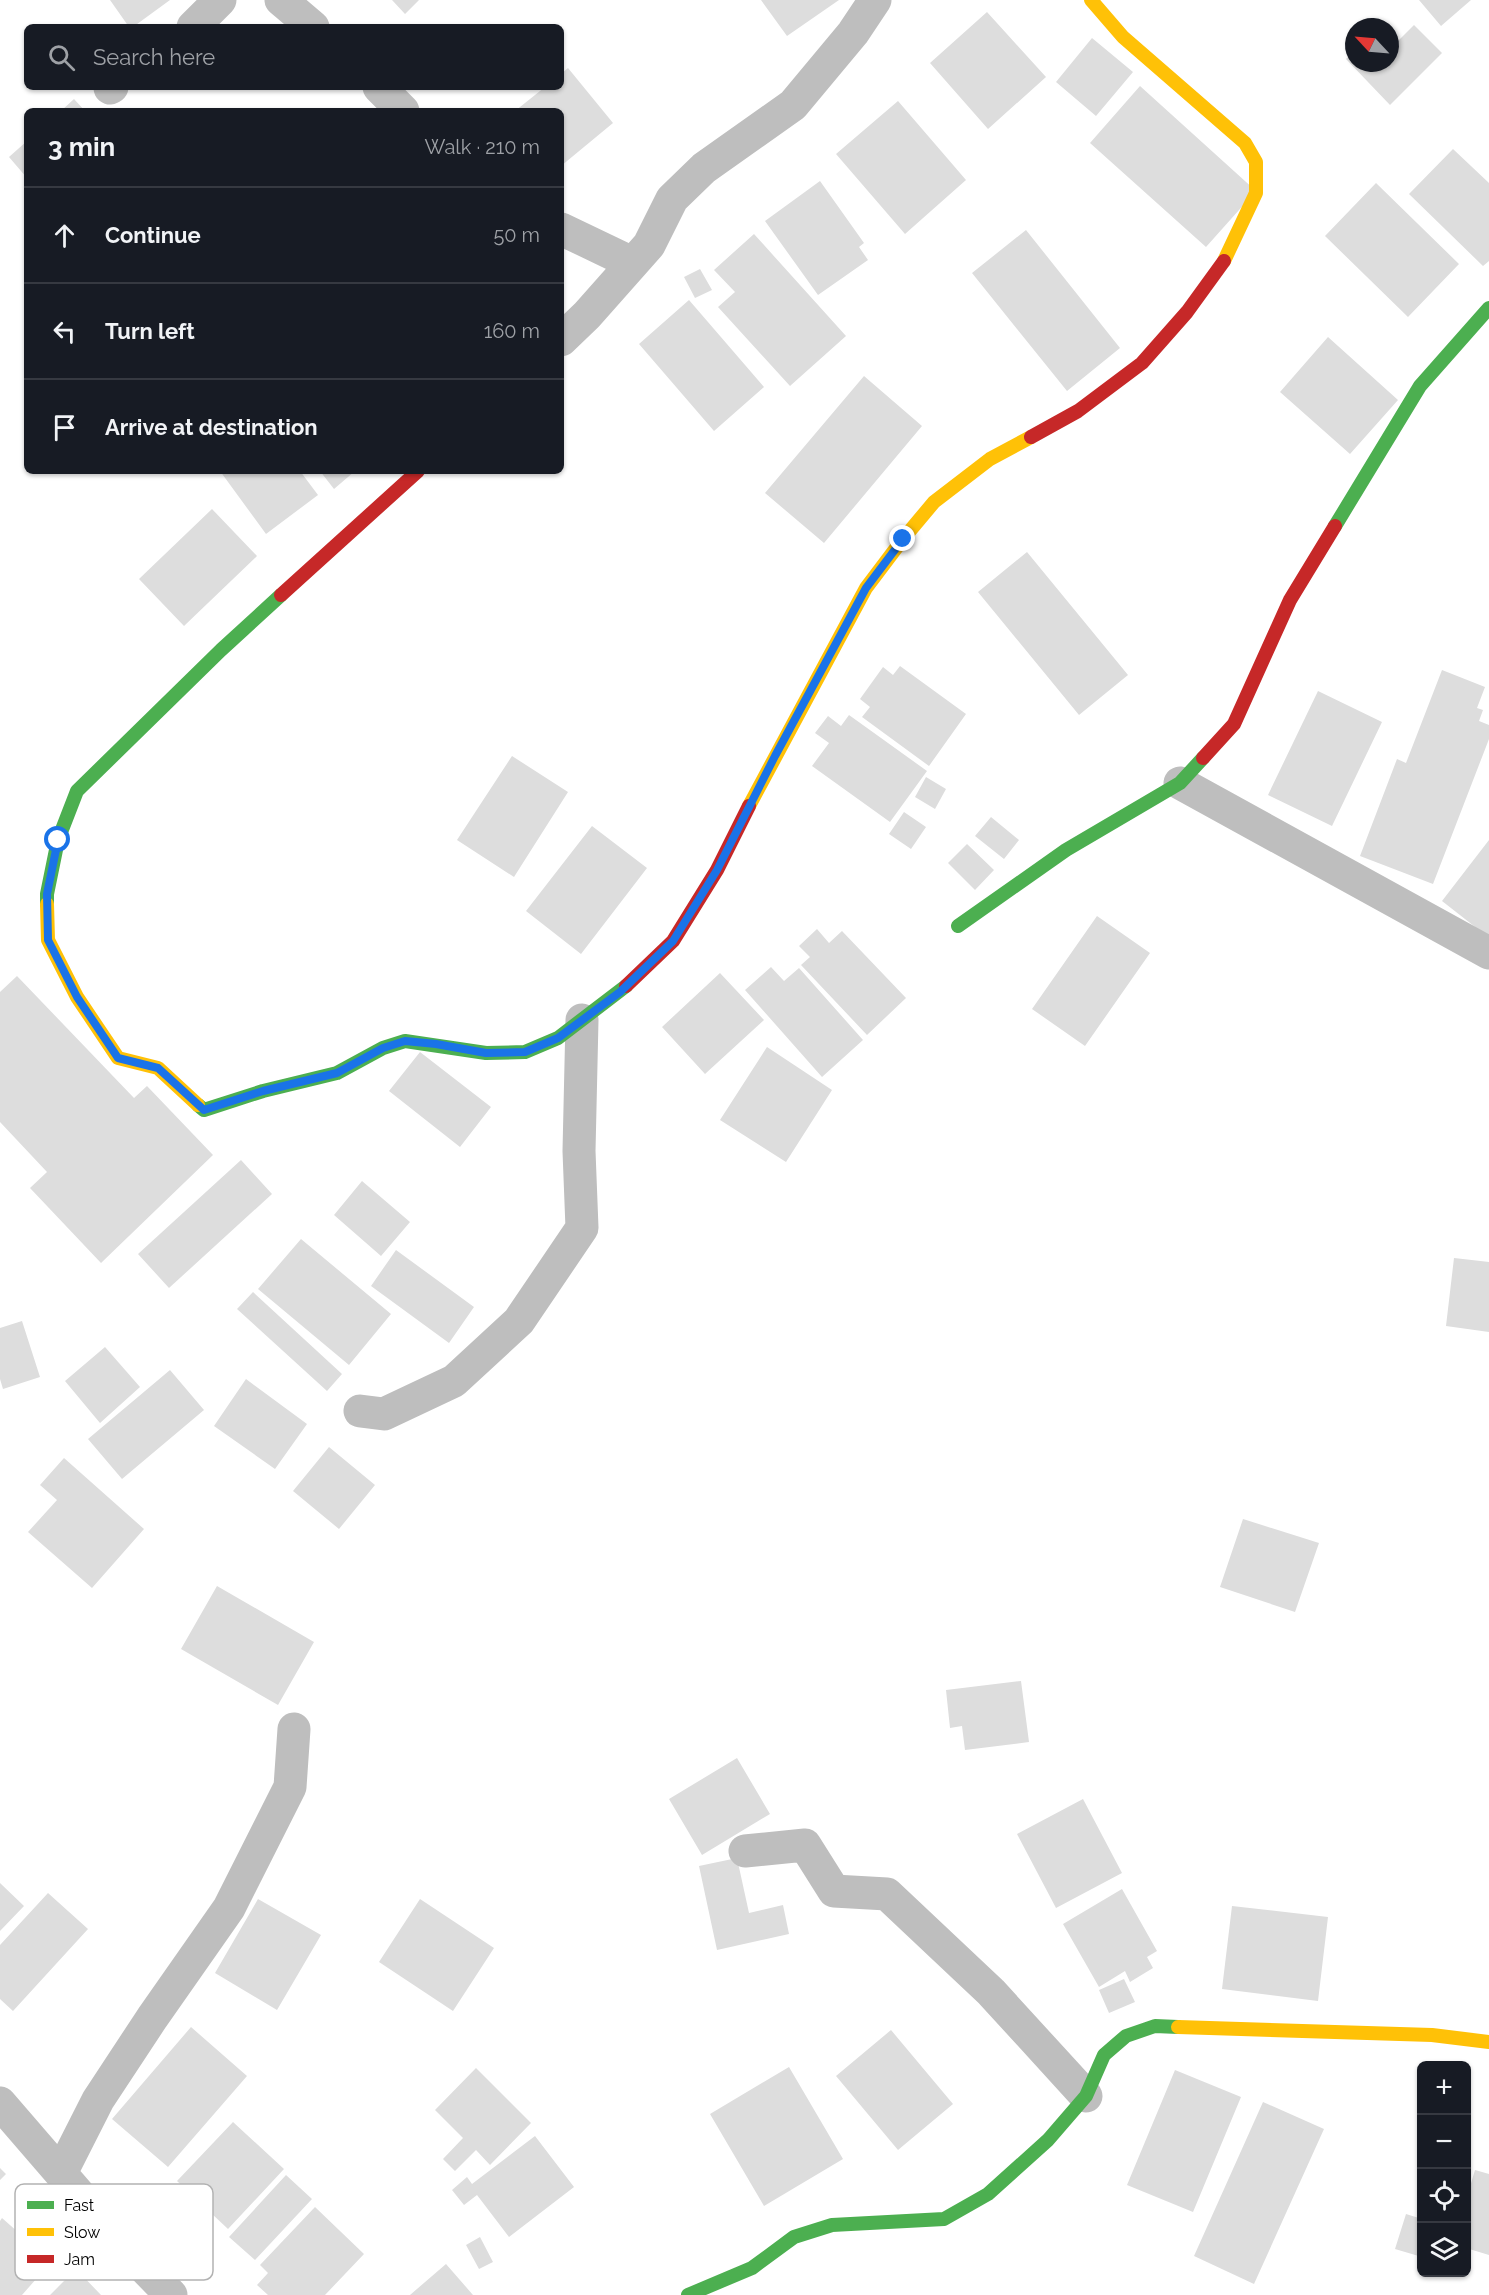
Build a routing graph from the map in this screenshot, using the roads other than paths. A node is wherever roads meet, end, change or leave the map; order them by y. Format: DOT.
graph roads {
  1 [pos="220,0"];
  2 [pos="281,0"];
  3 [pos="875,0"];
  4 [pos="1091,0"];
  5 [pos="196,24"];
  6 [pos="309,24"];
  7 [pos="382,90"];
  8 [pos="400,108"];
  9 [pos="564,230"];
  10 [pos="632,263"];
  11 [pos="1489,308"];
  12 [pos="564,337"];
  13 [pos="415,474"];
  14 [pos="1180,783"];
  15 [pos="958,926"];
  16 [pos="1489,953"];
  17 [pos="582,1020"];
  18 [pos="360,1411"];
  19 [pos="294,1729"];
  20 [pos="745,1851"];
  21 [pos="1489,2042"];
  22 [pos="1086,2096"];
  23 [pos="0,2103"];
  24 [pos="61,2173"];
  25 [pos="70,2184"];
  26 [pos="156,2280"];
  27 [pos="171,2295"];
  28 [pos="688,2295"];
  1 -- 5 [label="street"];
  2 -- 6 [label="street"];
  3 -- 10 [label="street"];
  4 -- 17 [label="street"];
  7 -- 8 [label="street"];
  9 -- 10 [label="street"];
  10 -- 12 [label="street"];
  11 -- 14 [label="street"];
  13 -- 17 [label="street"];
  14 -- 15 [label="street"];
  14 -- 16 [label="street"];
  17 -- 18 [label="street"];
  19 -- 24 [label="street"];
  20 -- 22 [label="street"];
  21 -- 22 [label="street"];
  22 -- 28 [label="street"];
  23 -- 24 [label="street"];
  24 -- 25 [label="street"];
  26 -- 27 [label="street"];
}
